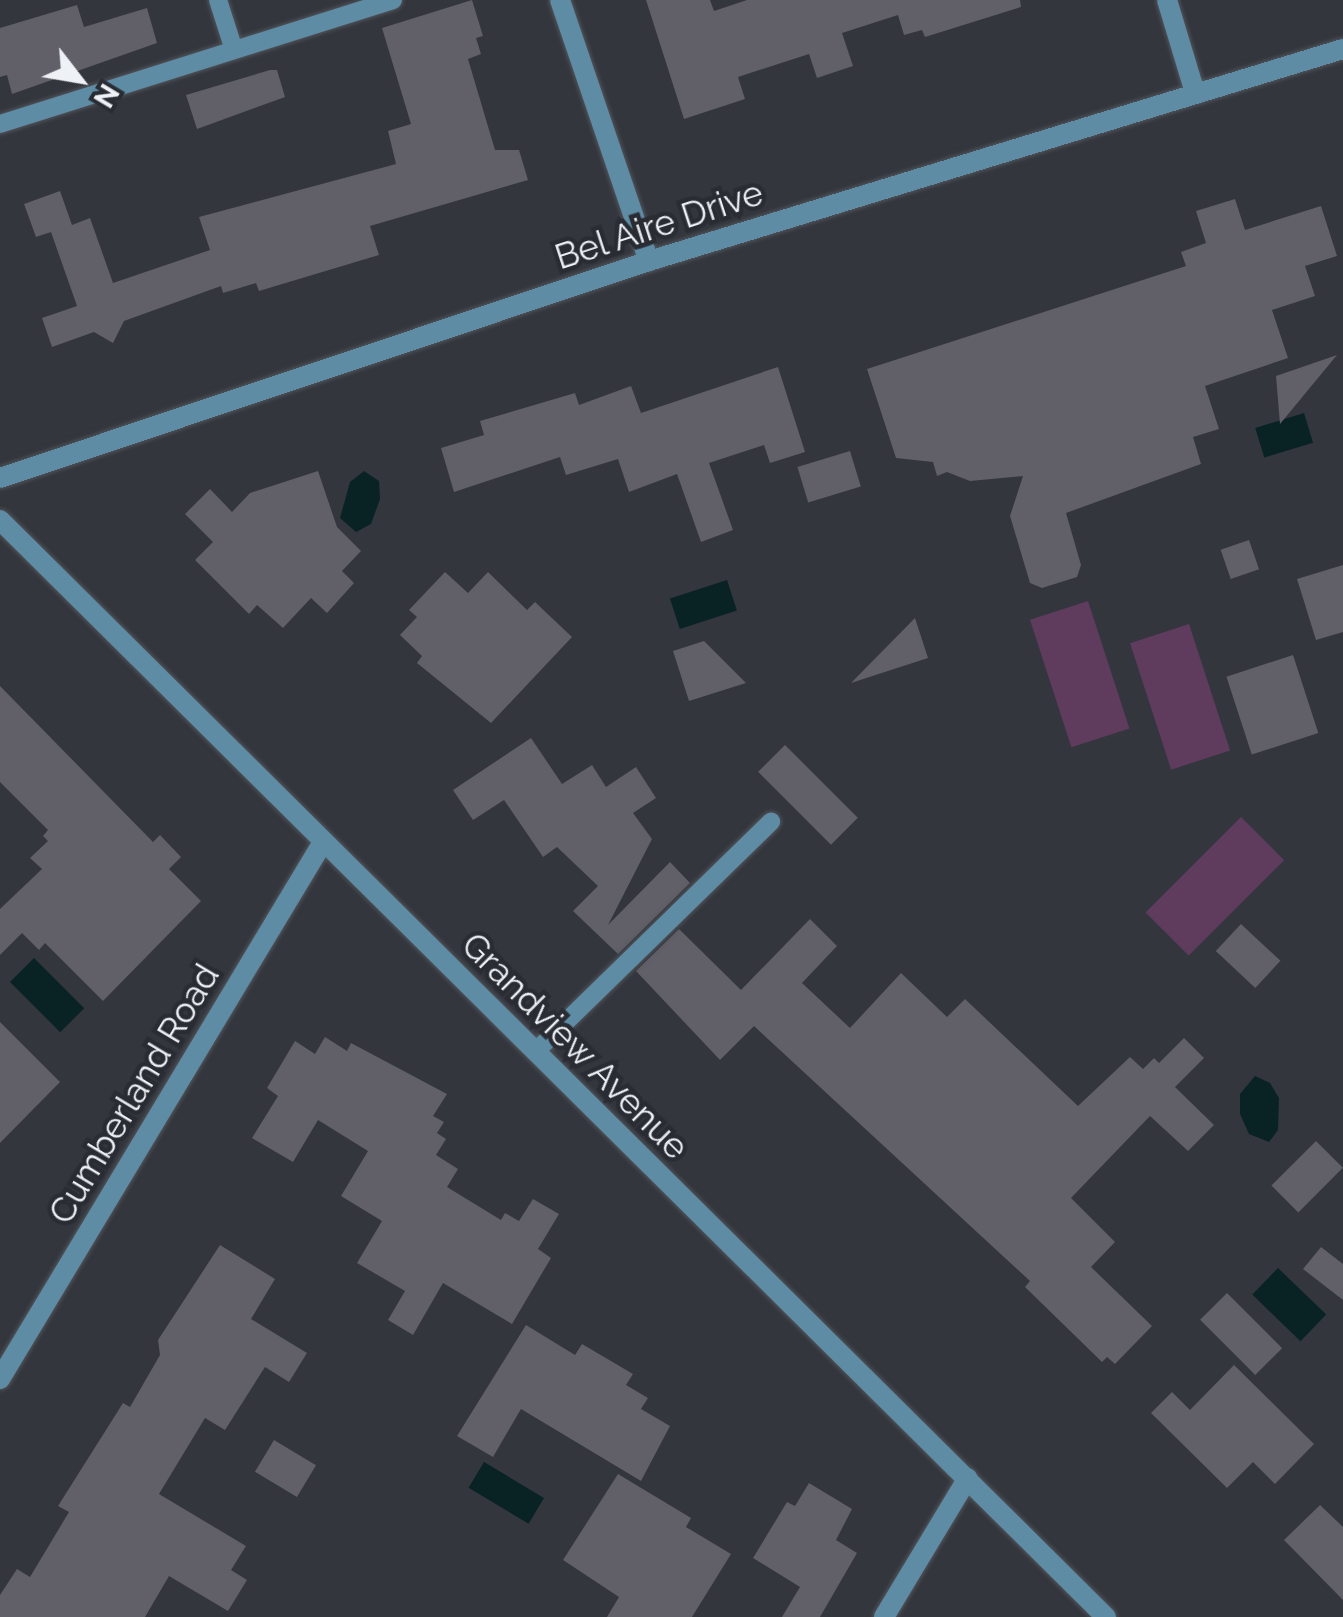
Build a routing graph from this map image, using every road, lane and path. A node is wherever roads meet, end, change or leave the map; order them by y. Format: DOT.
graph roads {
  1 [pos="218,0"];
  2 [pos="393,0"];
  3 [pos="560,0"];
  4 [pos="1167,0"];
  5 [pos="1343,48"];
  6 [pos="234,50"];
  7 [pos="1195,93"];
  8 [pos="0,124"];
  9 [pos="649,261"];
  10 [pos="0,478"];
  11 [pos="0,520"];
  12 [pos="771,822"];
  13 [pos="323,842"];
  14 [pos="536,1052"];
  15 [pos="0,1378"];
  16 [pos="968,1478"];
  17 [pos="884,1617"];
  18 [pos="1106,1617"];
  1 -- 6 [label="lane"];
  2 -- 6 [label="lane"];
  3 -- 9 [label="street"];
  4 -- 7 [label="street"];
  5 -- 7 [label="street, Bel Aire Drive"];
  6 -- 8 [label="lane"];
  7 -- 9 [label="street, Bel Aire Drive"];
  9 -- 10 [label="street, Bel Aire Drive"];
  11 -- 13 [label="street, Grandview Avenue"];
  12 -- 14 [label="lane"];
  13 -- 14 [label="street, Grandview Avenue"];
  13 -- 15 [label="street, Cumberland Road"];
  14 -- 16 [label="street, Grandview Avenue"];
  16 -- 17 [label="street"];
  16 -- 18 [label="street, Grandview Avenue"];
}
